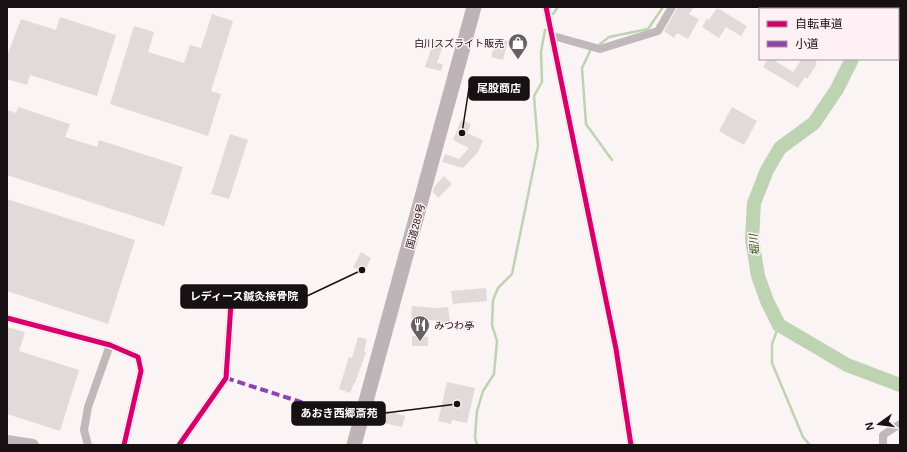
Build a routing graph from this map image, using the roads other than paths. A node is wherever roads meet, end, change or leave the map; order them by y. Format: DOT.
graph roads {
  1 [pos="474,7"];
  2 [pos="546,7"];
  3 [pos="672,7"];
  4 [pos="553,36"];
  5 [pos="231,303"];
  6 [pos="7,318"];
  7 [pos="110,345"];
  8 [pos="900,424"];
  9 [pos="7,441"];
  10 [pos="33,445"];
  11 [pos="88,445"];
  12 [pos="124,445"];
  13 [pos="179,445"];
  14 [pos="354,445"];
  15 [pos="631,445"];
  16 [pos="883,445"];
  1 -- 14 [label="highway, 国道289号"];
  2 -- 4 [label="street"];
  3 -- 4 [label="street"];
  4 -- 15 [label="street"];
  5 -- 13 [label="street"];
  6 -- 7 [label="street"];
  7 -- 11 [label="street"];
  7 -- 12 [label="street"];
  8 -- 16 [label="street"];
  9 -- 10 [label="street"];
}
